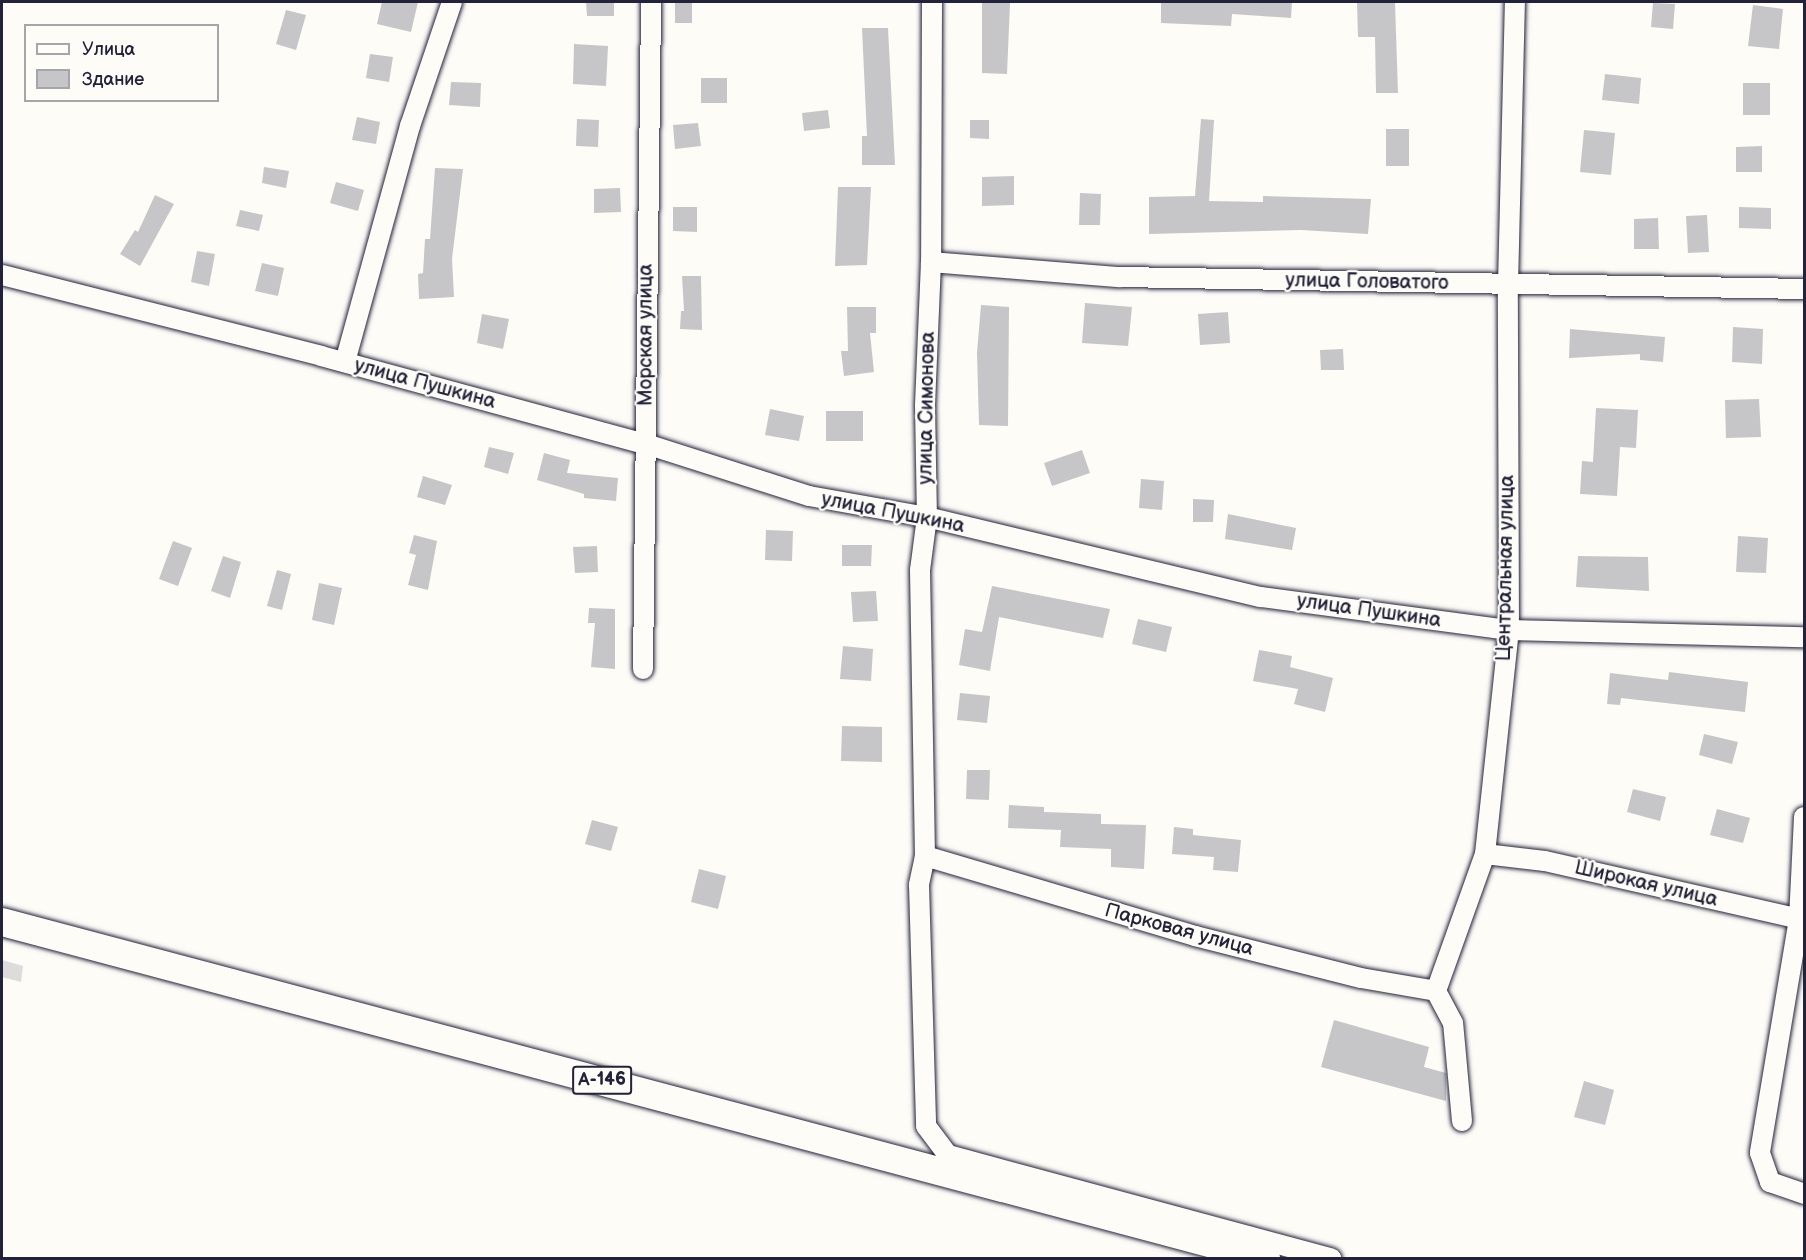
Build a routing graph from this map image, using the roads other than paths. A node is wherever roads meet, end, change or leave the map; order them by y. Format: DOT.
graph roads {
  1 [pos="452,2"];
  2 [pos="651,2"];
  3 [pos="932,2"];
  4 [pos="1515,2"];
  5 [pos="931,262"];
  6 [pos="2,274"];
  7 [pos="1508,285"];
  8 [pos="1804,289"];
  9 [pos="345,362"];
  10 [pos="646,444"];
  11 [pos="927,517"];
  12 [pos="1509,630"];
  13 [pos="1804,637"];
  14 [pos="643,669"];
  15 [pos="1804,817"];
  16 [pos="1485,854"];
  17 [pos="925,856"];
  18 [pos="1802,920"];
  19 [pos="2,922"];
  20 [pos="1436,991"];
  21 [pos="1462,1121"];
  22 [pos="945,1162"];
  23 [pos="1804,1194"];
  24 [pos="1266,1258"];
  25 [pos="1331,1258"];
  1 -- 9 [label="street"];
  2 -- 10 [label="street, Морская улица"];
  3 -- 5 [label="street, улица Симонова"];
  4 -- 7 [label="street, Центральная улица"];
  5 -- 7 [label="street, улица Головатого"];
  5 -- 11 [label="street, улица Симонова"];
  6 -- 9 [label="street, улица Пушкина"];
  7 -- 8 [label="street, улица Головатого"];
  7 -- 12 [label="street, Центральная улица"];
  9 -- 10 [label="street, улица Пушкина"];
  10 -- 11 [label="street, улица Пушкина"];
  10 -- 14 [label="street, Морская улица"];
  11 -- 12 [label="street, улица Пушкина"];
  11 -- 17 [label="street, улица Симонова"];
  12 -- 13 [label="street, улица Пушкина"];
  12 -- 16 [label="street, Центральная улица"];
  15 -- 18 [label="street"];
  16 -- 18 [label="street, Широкая улица"];
  16 -- 20 [label="street, Центральная улица"];
  17 -- 20 [label="street, Парковая улица"];
  17 -- 22 [label="street, улица Симонова"];
  18 -- 23 [label="street"];
  19 -- 22 [label="highway, А-146"];
  20 -- 21 [label="street"];
  22 -- 24 [label="highway, А-146"];
  22 -- 25 [label="street"];
}
